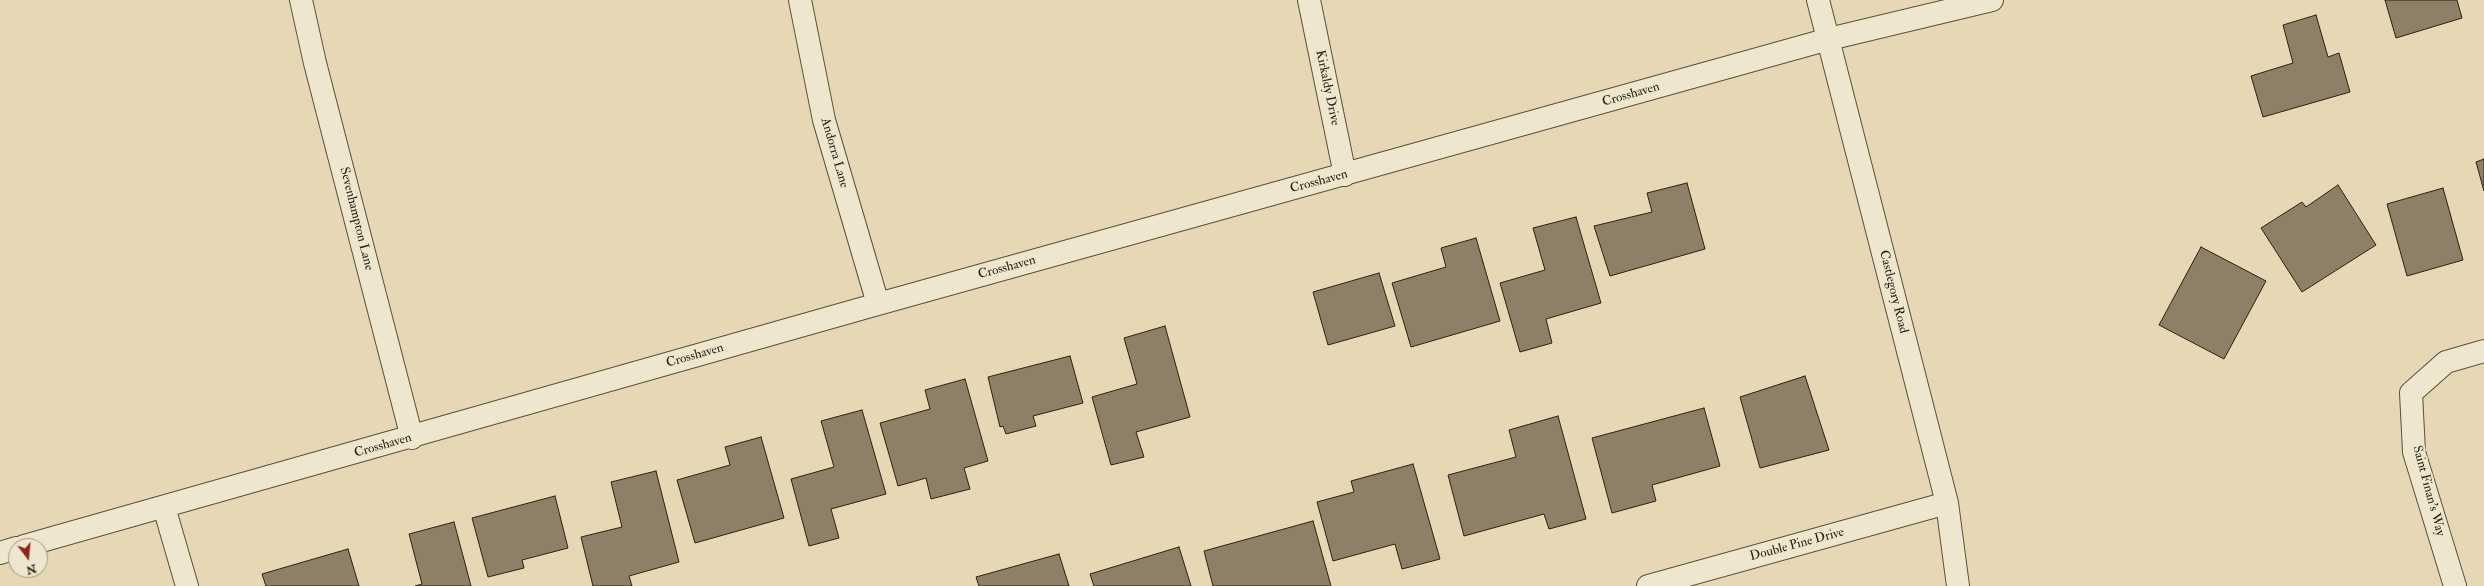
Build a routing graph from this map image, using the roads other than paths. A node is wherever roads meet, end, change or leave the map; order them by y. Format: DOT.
graph roads {
  1 [pos="301,0"];
  2 [pos="800,0"];
  3 [pos="1309,0"];
  4 [pos="1818,0"];
  5 [pos="1992,0"];
  6 [pos="1829,40"];
  7 [pos="1345,175"];
  8 [pos="878,304"];
  9 [pos="2484,351"];
  10 [pos="412,438"];
  11 [pos="1947,503"];
  12 [pos="164,507"];
  13 [pos="48,539"];
  14 [pos="187,586"];
  15 [pos="1648,586"];
  16 [pos="1958,586"];
  17 [pos="2455,586"];
  1 -- 10 [label="street, Sevenhampton Lane"];
  2 -- 8 [label="street, Andorra Lane"];
  3 -- 7 [label="street, Kirkaldy Drive"];
  4 -- 6 [label="street, Castlegory Road"];
  5 -- 6 [label="street, Crosshaven"];
  6 -- 7 [label="street, Crosshaven"];
  6 -- 11 [label="street, Castlegory Road"];
  7 -- 8 [label="street, Crosshaven"];
  8 -- 10 [label="street, Crosshaven"];
  9 -- 17 [label="street, Saint Finan's Way"];
  10 -- 12 [label="street, Crosshaven"];
  11 -- 15 [label="street, Double Pine Drive"];
  11 -- 16 [label="street, Castlegory Road"];
  12 -- 13 [label="street, Crosshaven"];
  12 -- 14 [label="street"];
}
